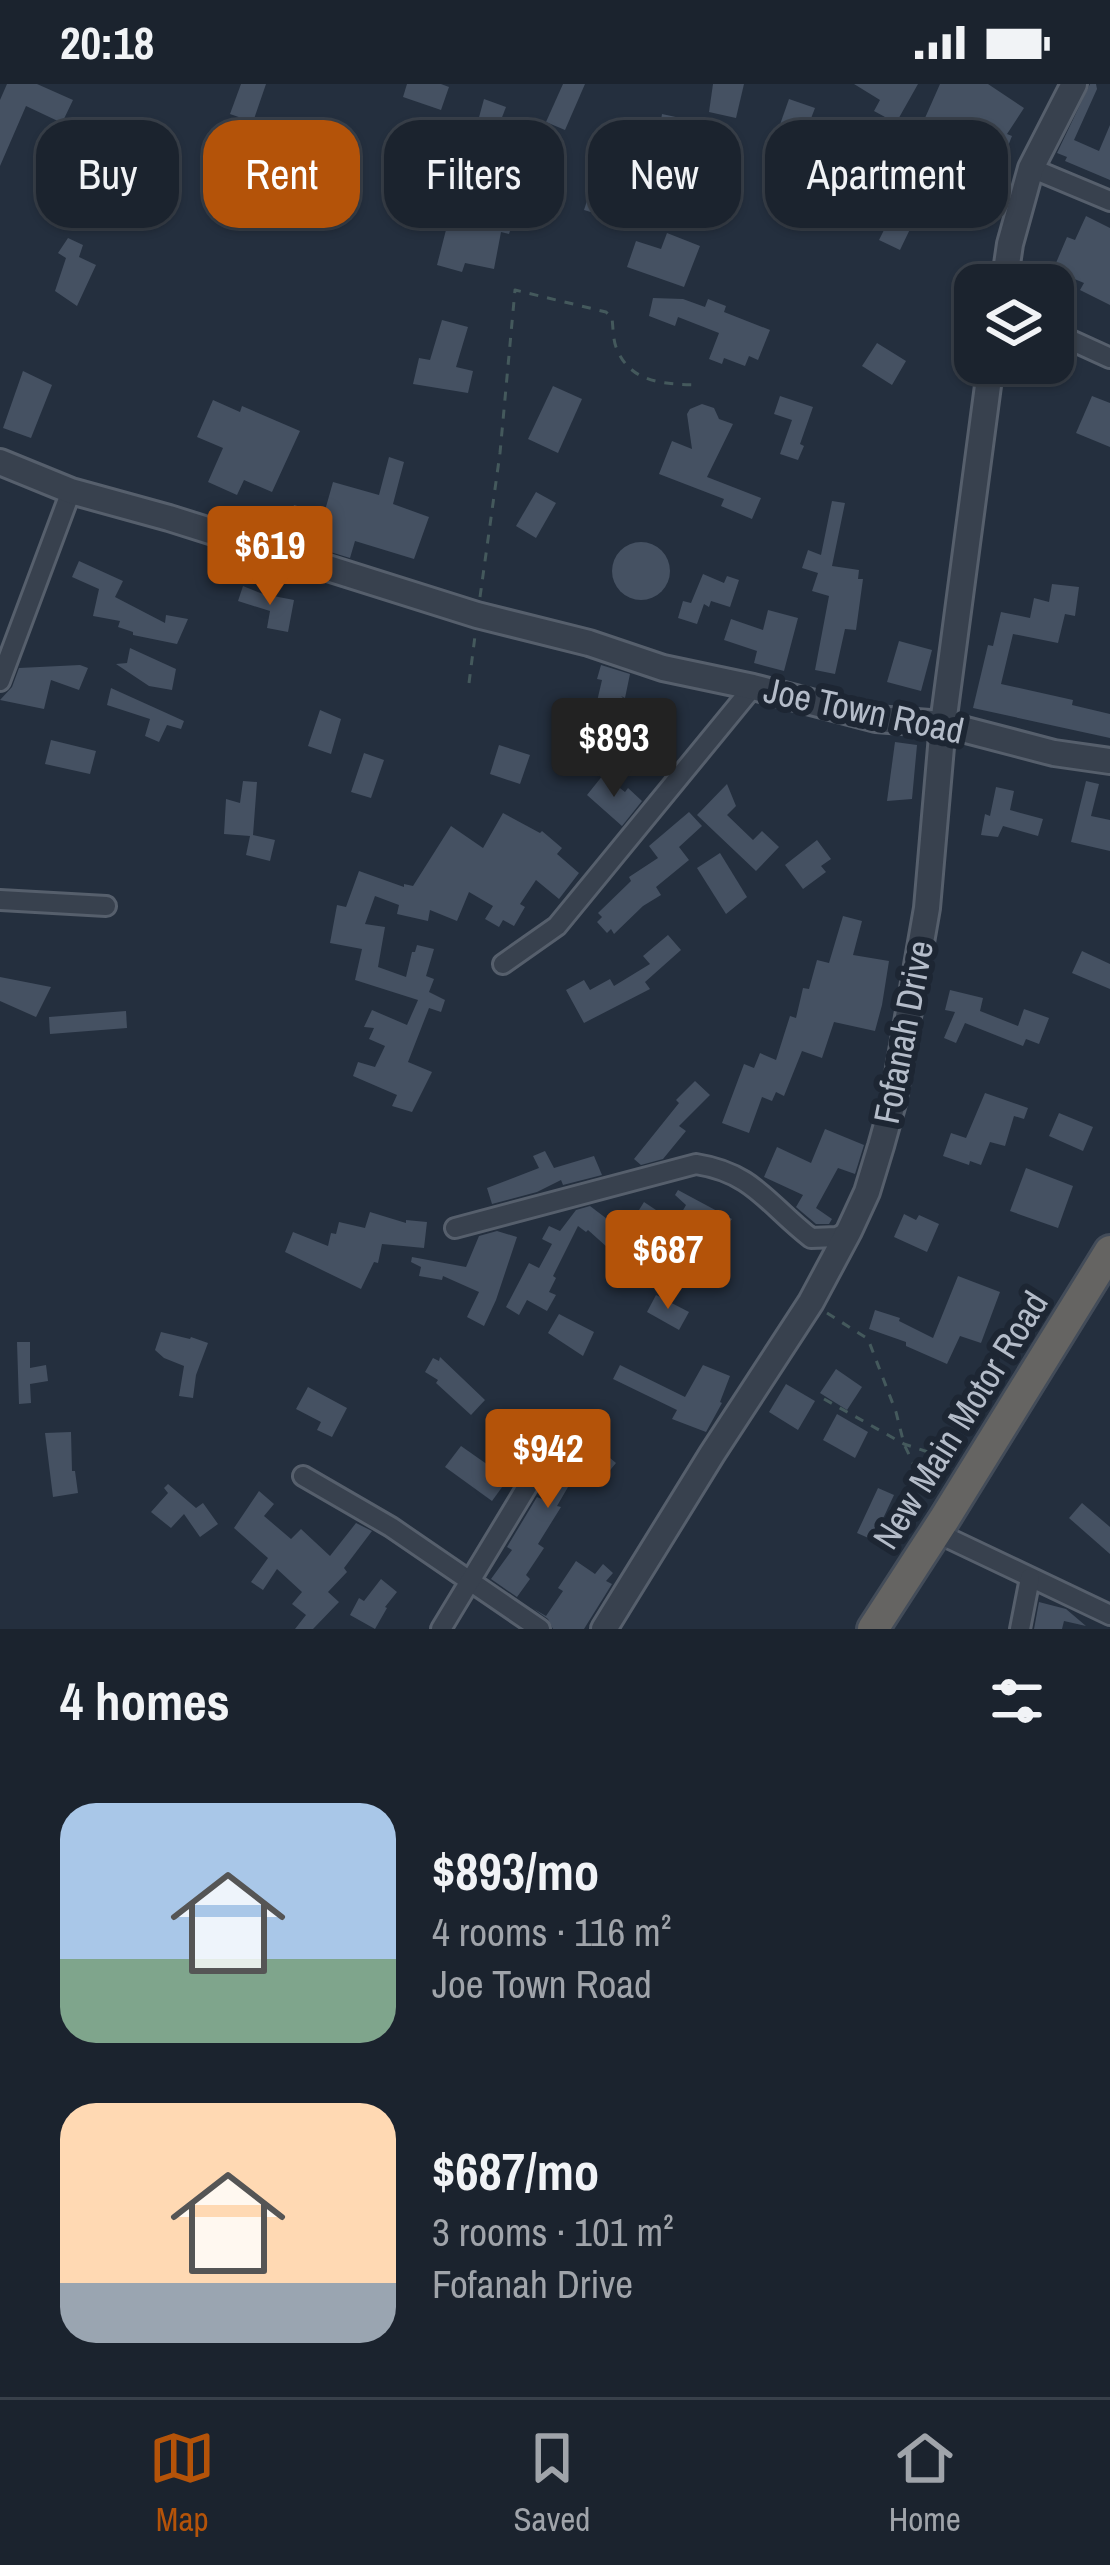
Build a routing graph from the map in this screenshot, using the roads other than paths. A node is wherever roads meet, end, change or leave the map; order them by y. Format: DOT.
graph roads {
  1 [pos="1074,84"];
  2 [pos="1031,168"];
  3 [pos="1110,201"];
  4 [pos="1007,264"];
  5 [pos="1074,342"];
  6 [pos="1110,358"];
  7 [pos="988,384"];
  8 [pos="0,462"];
  9 [pos="71,491"];
  10 [pos="0,681"];
  11 [pos="753,688"];
  12 [pos="943,724"];
  13 [pos="1110,760"];
  14 [pos="0,900"];
  15 [pos="106,906"];
  16 [pos="503,964"];
  17 [pos="454,1228"];
  18 [pos="849,1232"];
  19 [pos="1110,1251"];
  20 [pos="1110,1281"];
  21 [pos="542,1462"];
  22 [pos="303,1476"];
  23 [pos="946,1528"];
  24 [pos="1030,1577"];
  25 [pos="470,1581"];
  26 [pos="1110,1615"];
  27 [pos="441,1629"];
  28 [pos="540,1629"];
  29 [pos="604,1629"];
  30 [pos="873,1629"];
  31 [pos="889,1629"];
  32 [pos="1020,1629"];
  1 -- 2 [label="street"];
  2 -- 3 [label="street"];
  2 -- 4 [label="street"];
  5 -- 6 [label="street"];
  7 -- 12 [label="street, Fofanah Drive"];
  8 -- 9 [label="street, Joe Town Road"];
  9 -- 10 [label="street"];
  9 -- 11 [label="street, Joe Town Road"];
  11 -- 12 [label="street, Joe Town Road"];
  11 -- 16 [label="street"];
  12 -- 13 [label="street, Joe Town Road"];
  12 -- 18 [label="street, Fofanah Drive"];
  14 -- 15 [label="street"];
  17 -- 18 [label="street"];
  18 -- 29 [label="street, Fofanah Drive"];
  19 -- 23 [label="highway, New Main Motor Road"];
  20 -- 23 [label="highway, New Main Motor Road"];
  21 -- 25 [label="street"];
  22 -- 25 [label="street"];
  23 -- 24 [label="street"];
  23 -- 30 [label="highway, New Main Motor Road"];
  23 -- 31 [label="highway, New Main Motor Road"];
  24 -- 26 [label="street"];
  24 -- 32 [label="street"];
  25 -- 27 [label="street"];
  25 -- 28 [label="street"];
}
